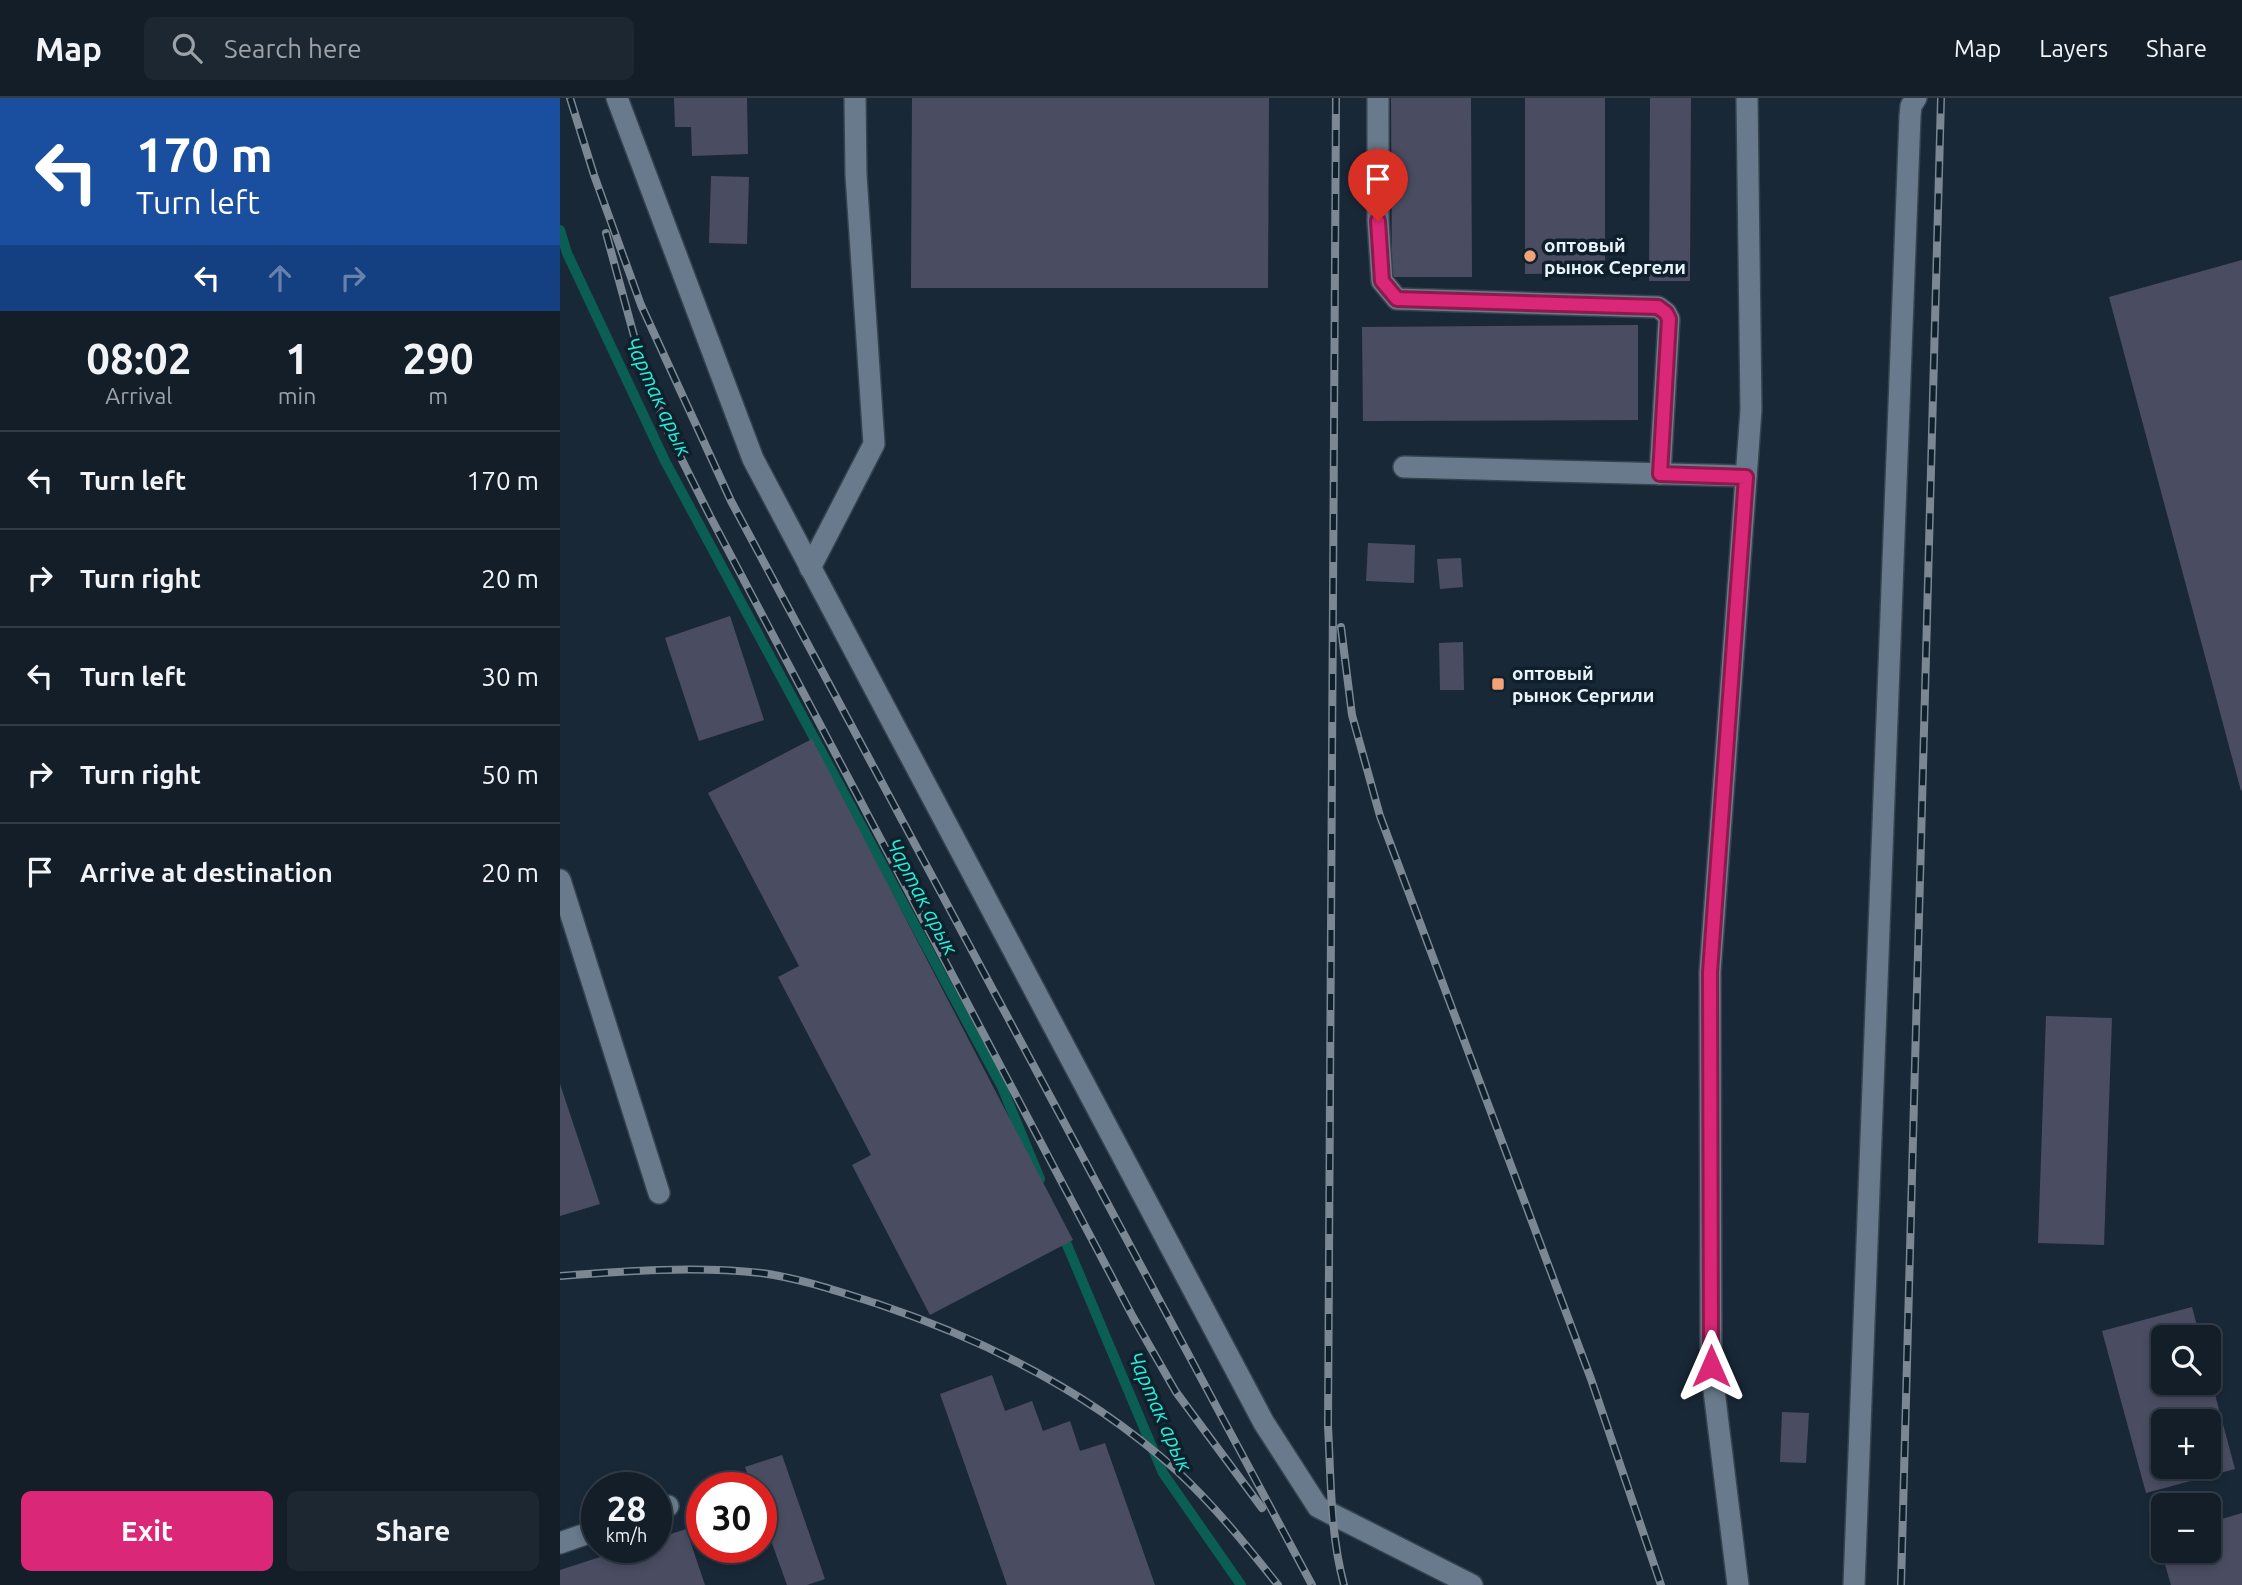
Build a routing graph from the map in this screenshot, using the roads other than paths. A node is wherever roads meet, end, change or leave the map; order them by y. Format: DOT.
graph roads {
  1 [pos="617,98"];
  2 [pos="855,98"];
  3 [pos="1378,98"];
  4 [pos="1747,98"];
  5 [pos="1913,107"];
  6 [pos="1404,467"];
  7 [pos="1660,474"];
  8 [pos="1746,477"];
  9 [pos="810,568"];
  10 [pos="560,880"];
  11 [pos="659,1193"];
  12 [pos="581,1536"];
  13 [pos="560,1543"];
  14 [pos="1472,1585"];
  15 [pos="1738,1585"];
  16 [pos="1854,1585"];
  1 -- 9 [label="street"];
  2 -- 9 [label="street"];
  3 -- 7 [label="street"];
  4 -- 8 [label="street"];
  5 -- 16 [label="street"];
  6 -- 7 [label="street"];
  7 -- 8 [label="street"];
  8 -- 15 [label="street"];
  9 -- 14 [label="street"];
  10 -- 11 [label="street"];
  12 -- 13 [label="street"];
}
